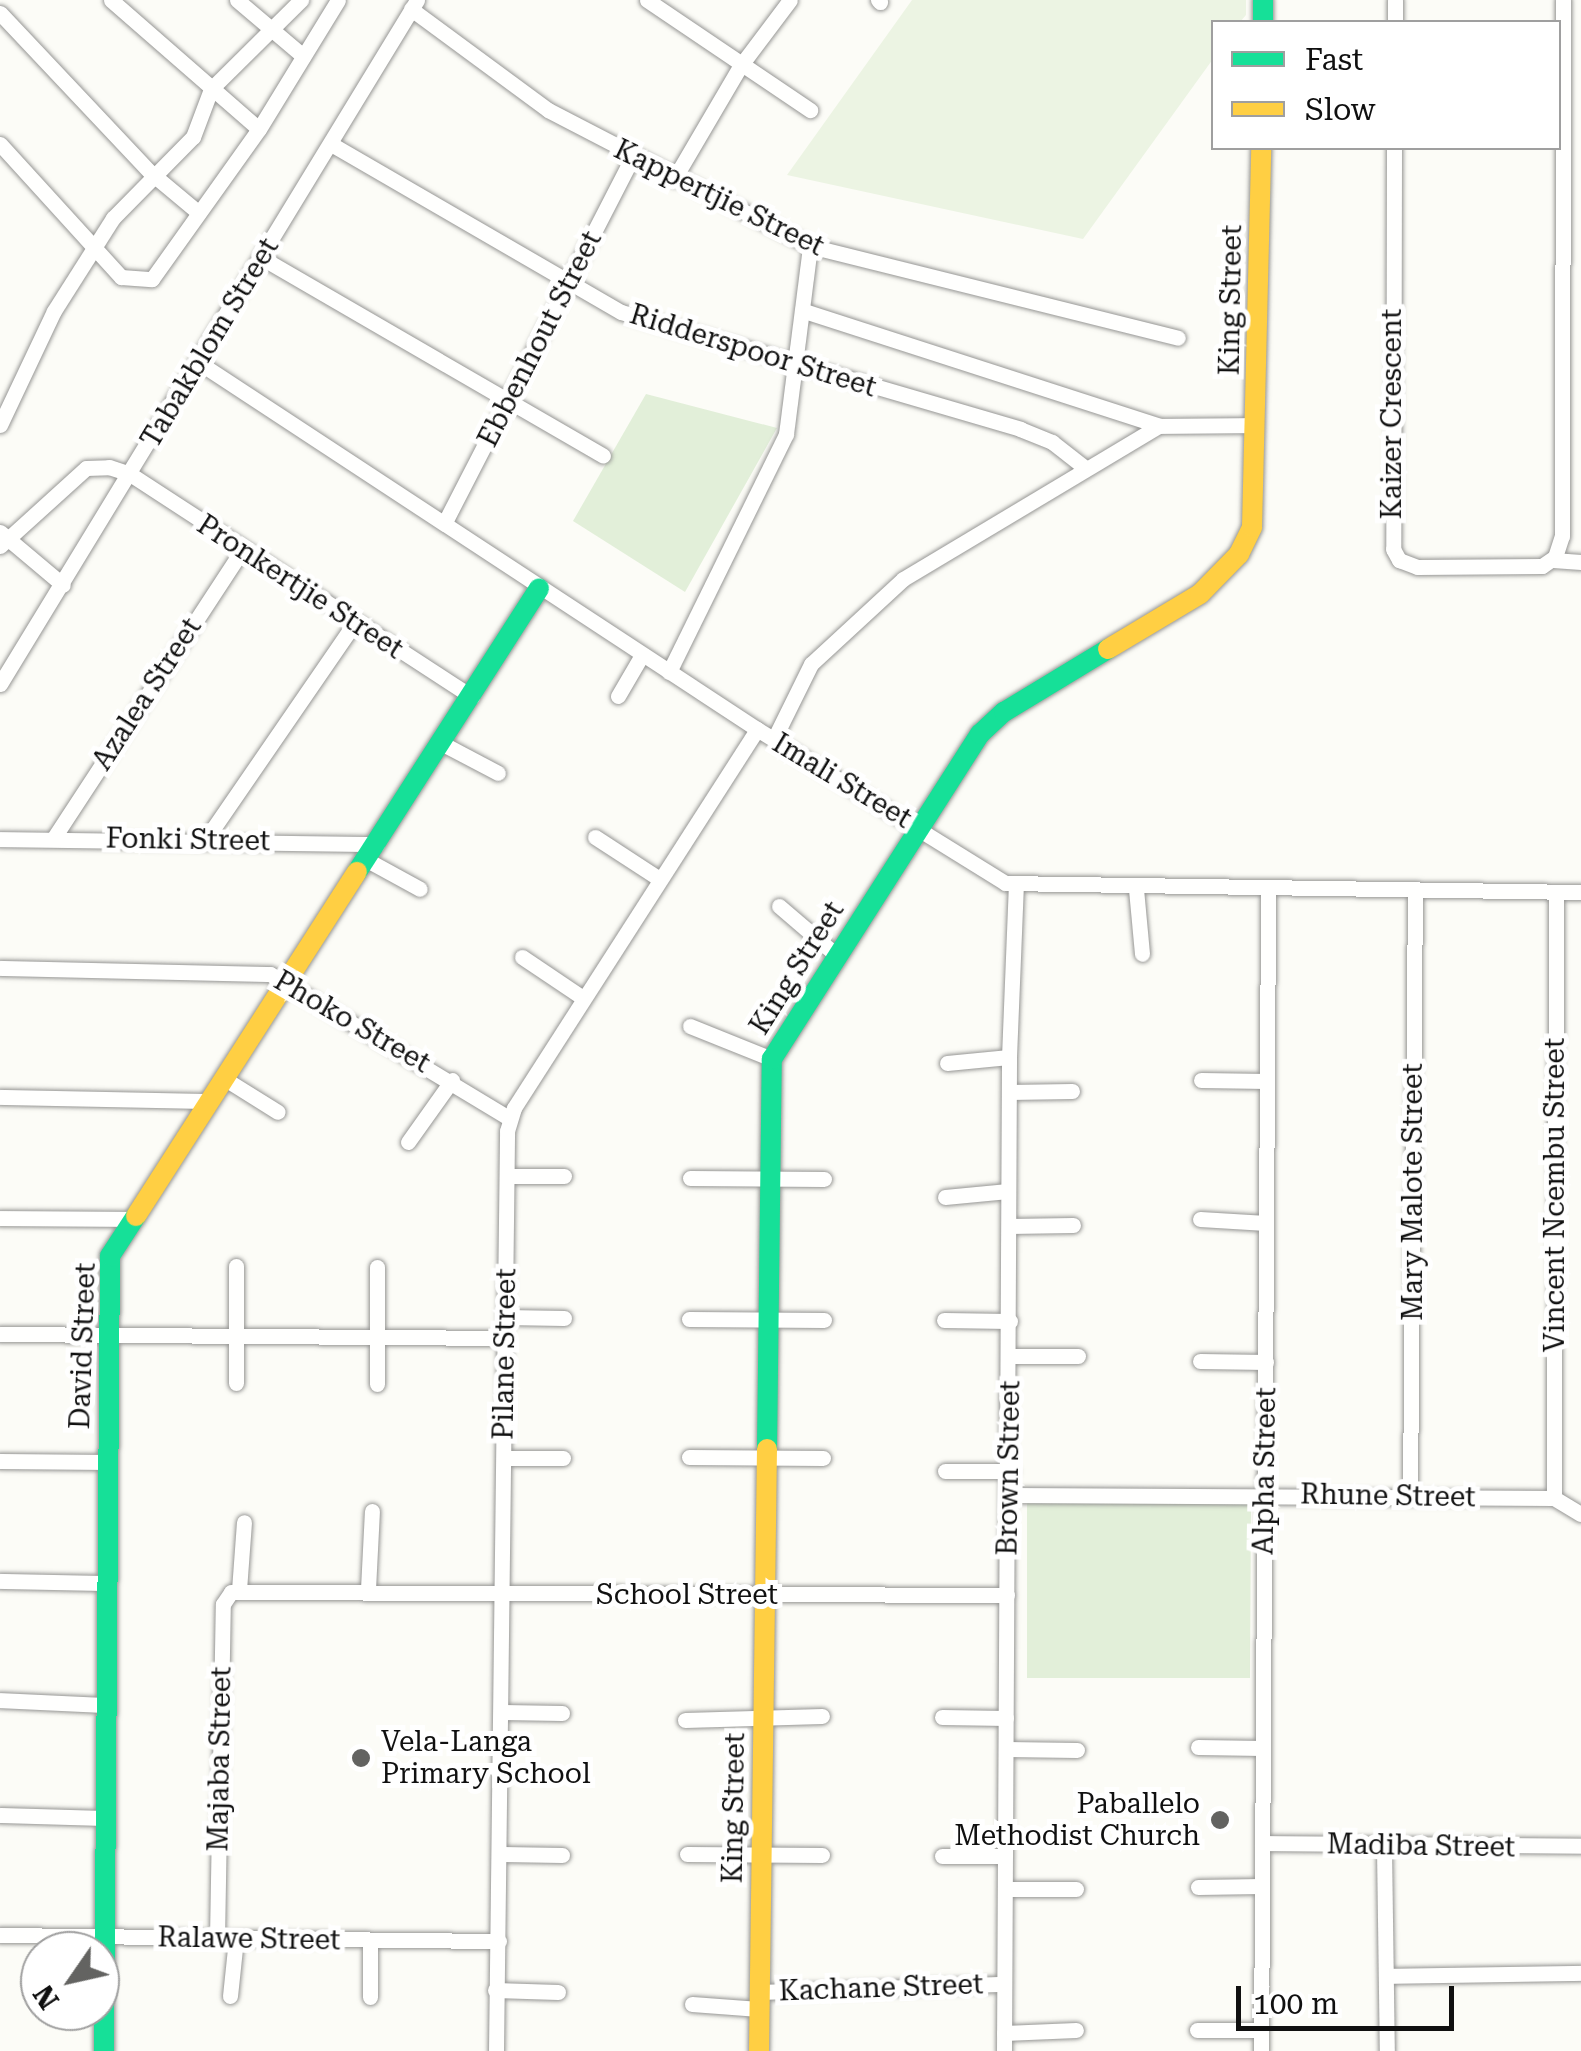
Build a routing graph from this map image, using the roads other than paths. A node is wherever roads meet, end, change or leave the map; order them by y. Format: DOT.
graph roads {
  1 [pos="111,0"];
  2 [pos="237,0"];
  3 [pos="301,0"];
  4 [pos="338,0"];
  5 [pos="647,0"];
  6 [pos="790,0"];
  7 [pos="1563,0"];
  8 [pos="414,4"];
  9 [pos="0,13"];
  10 [pos="270,28"];
  11 [pos="303,56"];
  12 [pos="741,65"];
  13 [pos="211,88"];
  14 [pos="810,110"];
  15 [pos="259,129"];
  16 [pos="0,144"];
  17 [pos="330,144"];
  18 [pos="1260,150"];
  19 [pos="1394,150"];
  20 [pos="632,158"];
  21 [pos="151,173"];
  22 [pos="674,179"];
  23 [pos="199,213"];
  24 [pos="810,246"];
  25 [pos="92,247"];
  26 [pos="262,258"];
  27 [pos="569,286"];
  28 [pos="804,311"];
  29 [pos="1178,338"];
  30 [pos="198,362"];
  31 [pos="798,368"];
  32 [pos="506,398"];
  33 [pos="0,425"];
  34 [pos="1256,425"];
  35 [pos="1159,426"];
  36 [pos="603,456"];
  37 [pos="1084,467"];
  38 [pos="130,474"];
  39 [pos="446,520"];
  40 [pos="4,540"];
  41 [pos="242,550"];
  42 [pos="1552,560"];
  43 [pos="1581,562"];
  44 [pos="63,585"];
  45 [pos="539,588"];
  46 [pos="354,624"];
  47 [pos="642,655"];
  48 [pos="669,672"];
  49 [pos="0,684"];
  50 [pos="618,696"];
  51 [pos="472,697"];
  52 [pos="757,729"];
  53 [pos="774,739"];
  54 [pos="443,744"];
  55 [pos="498,773"];
  56 [pos="921,829"];
  57 [pos="595,837"];
  58 [pos="0,839"];
  59 [pos="53,839"];
  60 [pos="206,839"];
  61 [pos="372,852"];
  62 [pos="658,878"];
  63 [pos="1016,886"];
  64 [pos="420,889"];
  65 [pos="1136,889"];
  66 [pos="1415,889"];
  67 [pos="1268,891"];
  68 [pos="1556,892"];
  69 [pos="1581,892"];
  70 [pos="778,906"];
  71 [pos="835,954"];
  72 [pos="1142,954"];
  73 [pos="522,957"];
  74 [pos="0,968"];
  75 [pos="287,980"];
  76 [pos="582,998"];
  77 [pos="690,1026"];
  78 [pos="1008,1057"];
  79 [pos="772,1059"];
  80 [pos="947,1063"];
  81 [pos="226,1079"];
  82 [pos="452,1080"];
  83 [pos="1201,1080"];
  84 [pos="1268,1081"];
  85 [pos="1072,1091"];
  86 [pos="1009,1092"];
  87 [pos="0,1097"];
  88 [pos="211,1102"];
  89 [pos="278,1112"];
  90 [pos="510,1119"];
  91 [pos="408,1142"];
  92 [pos="507,1176"];
  93 [pos="564,1176"];
  94 [pos="690,1178"];
  95 [pos="767,1178"];
  96 [pos="824,1179"];
  97 [pos="1008,1190"];
  98 [pos="946,1197"];
  99 [pos="0,1218"];
  100 [pos="135,1218"];
  101 [pos="1200,1219"];
  102 [pos="1266,1223"];
  103 [pos="1010,1226"];
  104 [pos="1073,1226"];
  105 [pos="236,1266"];
  106 [pos="377,1267"];
  107 [pos="505,1316"];
  108 [pos="564,1318"];
  109 [pos="689,1319"];
  110 [pos="766,1319"];
  111 [pos="824,1320"];
  112 [pos="944,1320"];
  113 [pos="1010,1320"];
  114 [pos="0,1334"];
  115 [pos="235,1334"];
  116 [pos="376,1334"];
  117 [pos="108,1335"];
  118 [pos="504,1338"];
  119 [pos="1010,1356"];
  120 [pos="1078,1356"];
  121 [pos="1200,1361"];
  122 [pos="1266,1362"];
  123 [pos="236,1383"];
  124 [pos="376,1384"];
  125 [pos="689,1457"];
  126 [pos="504,1458"];
  127 [pos="564,1458"];
  128 [pos="766,1458"];
  129 [pos="823,1458"];
  130 [pos="0,1460"];
  131 [pos="108,1462"];
  132 [pos="945,1471"];
  133 [pos="1010,1471"];
  134 [pos="1010,1495"];
  135 [pos="1264,1495"];
  136 [pos="1410,1495"];
  137 [pos="1554,1498"];
  138 [pos="372,1511"];
  139 [pos="1581,1514"];
  140 [pos="244,1522"];
  141 [pos="0,1581"];
  142 [pos="107,1583"];
  143 [pos="368,1589"];
  144 [pos="239,1590"];
  145 [pos="502,1595"];
  146 [pos="1006,1595"];
  147 [pos="763,1596"];
  148 [pos="0,1700"];
  149 [pos="106,1705"];
  150 [pos="502,1712"];
  151 [pos="562,1713"];
  152 [pos="762,1716"];
  153 [pos="822,1716"];
  154 [pos="942,1717"];
  155 [pos="1006,1718"];
  156 [pos="685,1720"];
  157 [pos="1198,1747"];
  158 [pos="1262,1748"];
  159 [pos="1006,1749"];
  160 [pos="1077,1750"];
  161 [pos="0,1815"];
  162 [pos="105,1818"];
  163 [pos="1262,1843"];
  164 [pos="1581,1846"];
  165 [pos="1384,1848"];
  166 [pos="502,1854"];
  167 [pos="688,1854"];
  168 [pos="562,1855"];
  169 [pos="761,1855"];
  170 [pos="822,1855"];
  171 [pos="942,1856"];
  172 [pos="1005,1856"];
  173 [pos="1261,1886"];
  174 [pos="1198,1887"];
  175 [pos="1076,1889"];
  176 [pos="1004,1890"];
  177 [pos="106,1931"];
  178 [pos="120,1937"];
  179 [pos="217,1938"];
  180 [pos="236,1939"];
  181 [pos="370,1940"];
  182 [pos="498,1941"];
  183 [pos="1581,1973"];
  184 [pos="1386,1976"];
  185 [pos="1004,1984"];
  186 [pos="495,1990"];
  187 [pos="558,1992"];
  188 [pos="230,1996"];
  189 [pos="370,1997"];
  190 [pos="759,2000"];
  191 [pos="692,2004"];
  192 [pos="1076,2030"];
  193 [pos="1197,2030"];
  194 [pos="1261,2030"];
  195 [pos="1004,2033"];
  196 [pos="496,2051"];
  197 [pos="759,2051"];
  198 [pos="1004,2051"];
  199 [pos="1261,2051"];
  200 [pos="1386,2051"];
  1 -- 13 [label="street"];
  2 -- 10 [label="street"];
  3 -- 10 [label="street"];
  4 -- 11 [label="street"];
  5 -- 12 [label="street"];
  6 -- 12 [label="street"];
  7 -- 42 [label="street"];
  8 -- 17 [label="street, Tabakblom Street"];
  8 -- 20 [label="street, Kappertjie Street"];
  9 -- 21 [label="street"];
  10 -- 11 [label="street"];
  10 -- 13 [label="street"];
  11 -- 15 [label="street"];
  12 -- 14 [label="street"];
  12 -- 22 [label="street"];
  13 -- 15 [label="street"];
  13 -- 21 [label="street"];
  15 -- 23 [label="street"];
  16 -- 25 [label="street"];
  17 -- 26 [label="street, Tabakblom Street"];
  17 -- 27 [label="street, Ridderspoor Street"];
  18 -- 34 [label="street, King Street"];
  19 -- 42 [label="street, Kaizer Crescent"];
  20 -- 22 [label="street, Kappertjie Street"];
  20 -- 27 [label="street, Ebbenhout Street"];
  21 -- 23 [label="street"];
  21 -- 25 [label="street"];
  22 -- 24 [label="street, Kappertjie Street"];
  23 -- 25 [label="street"];
  24 -- 28 [label="street"];
  24 -- 29 [label="street, Kappertjie Street"];
  25 -- 33 [label="street"];
  26 -- 30 [label="street, Tabakblom Street"];
  26 -- 32 [label="street"];
  27 -- 31 [label="street, Ridderspoor Street"];
  27 -- 32 [label="street, Ebbenhout Street"];
  28 -- 31 [label="street"];
  28 -- 35 [label="street"];
  30 -- 38 [label="street, Tabakblom Street"];
  30 -- 39 [label="street, Imali Street"];
  31 -- 37 [label="street, Ridderspoor Street"];
  31 -- 48 [label="street"];
  32 -- 36 [label="street"];
  32 -- 39 [label="street, Ebbenhout Street"];
  34 -- 35 [label="street"];
  34 -- 56 [label="street, King Street"];
  35 -- 37 [label="street"];
  37 -- 53 [label="street"];
  38 -- 40 [label="street"];
  38 -- 41 [label="street, Pronkertjie Street"];
  38 -- 44 [label="street, Tabakblom Street"];
  39 -- 45 [label="street, Imali Street"];
  40 -- 44 [label="street"];
  41 -- 46 [label="street, Pronkertjie Street"];
  41 -- 59 [label="street, Azalea Street"];
  42 -- 43 [label="street"];
  44 -- 49 [label="street, Tabakblom Street"];
  45 -- 47 [label="street, Imali Street"];
  45 -- 51 [label="street, David Street"];
  46 -- 51 [label="street, Pronkertjie Street"];
  46 -- 60 [label="street"];
  47 -- 48 [label="street, Imali Street"];
  47 -- 50 [label="street"];
  48 -- 52 [label="street, Imali Street"];
  51 -- 54 [label="street, David Street"];
  52 -- 53 [label="street, Imali Street"];
  52 -- 62 [label="street, Pilane Street"];
  53 -- 56 [label="street, Imali Street"];
  54 -- 55 [label="street"];
  54 -- 61 [label="street, David Street"];
  56 -- 63 [label="street, Imali Street"];
  56 -- 71 [label="street, King Street"];
  57 -- 62 [label="street"];
  58 -- 59 [label="street, Fonki Street"];
  59 -- 60 [label="street, Fonki Street"];
  60 -- 61 [label="street, Fonki Street"];
  61 -- 64 [label="street"];
  61 -- 75 [label="street, David Street"];
  62 -- 76 [label="street, Pilane Street"];
  63 -- 65 [label="street, Imali Street"];
  63 -- 78 [label="street, Brown Street"];
  65 -- 67 [label="street, Imali Street"];
  65 -- 72 [label="street"];
  66 -- 67 [label="street, Imali Street"];
  66 -- 68 [label="street, Imali Street"];
  66 -- 136 [label="street, Mary Malote Street"];
  67 -- 84 [label="street, Alpha Street"];
  68 -- 69 [label="street, Imali Street"];
  68 -- 137 [label="street, Vincent Ncembu Street"];
  70 -- 71 [label="street"];
  71 -- 79 [label="street, King Street"];
  73 -- 76 [label="street"];
  74 -- 75 [label="street, Phoko Street"];
  75 -- 81 [label="street, David Street"];
  75 -- 82 [label="street, Phoko Street"];
  76 -- 90 [label="street, Pilane Street"];
  77 -- 79 [label="street"];
  78 -- 80 [label="street"];
  78 -- 86 [label="street, Brown Street"];
  79 -- 95 [label="street, King Street"];
  81 -- 88 [label="street, David Street"];
  81 -- 89 [label="street"];
  82 -- 90 [label="street, Phoko Street"];
  82 -- 91 [label="street"];
  83 -- 84 [label="street"];
  84 -- 102 [label="street, Alpha Street"];
  85 -- 86 [label="street"];
  86 -- 97 [label="street, Brown Street"];
  87 -- 88 [label="street"];
  88 -- 100 [label="street, David Street"];
  90 -- 92 [label="street, Pilane Street"];
  92 -- 93 [label="street"];
  92 -- 107 [label="street, Pilane Street"];
  94 -- 95 [label="street"];
  95 -- 96 [label="street"];
  95 -- 110 [label="street, King Street"];
  97 -- 98 [label="street"];
  97 -- 103 [label="street, Brown Street"];
  99 -- 100 [label="street"];
  100 -- 117 [label="street, David Street"];
  101 -- 102 [label="street"];
  102 -- 122 [label="street, Alpha Street"];
  103 -- 104 [label="street"];
  103 -- 113 [label="street, Brown Street"];
  105 -- 115 [label="street"];
  106 -- 116 [label="street"];
  107 -- 108 [label="street"];
  107 -- 118 [label="street, Pilane Street"];
  109 -- 110 [label="street"];
  110 -- 111 [label="street"];
  110 -- 128 [label="street, King Street"];
  112 -- 113 [label="street"];
  113 -- 119 [label="street, Brown Street"];
  114 -- 117 [label="street"];
  115 -- 116 [label="street"];
  115 -- 117 [label="street"];
  115 -- 123 [label="street"];
  116 -- 118 [label="street"];
  116 -- 124 [label="street"];
  117 -- 131 [label="street, David Street"];
  118 -- 126 [label="street, Pilane Street"];
  119 -- 120 [label="street"];
  119 -- 133 [label="street, Brown Street"];
  121 -- 122 [label="street"];
  122 -- 135 [label="street, Alpha Street"];
  125 -- 128 [label="street"];
  126 -- 127 [label="street"];
  126 -- 145 [label="street, Pilane Street"];
  128 -- 129 [label="street"];
  128 -- 147 [label="street, King Street"];
  130 -- 131 [label="street"];
  131 -- 142 [label="street, David Street"];
  132 -- 133 [label="street"];
  133 -- 134 [label="street, Brown Street"];
  134 -- 135 [label="street, Rhune Street"];
  134 -- 146 [label="street, Brown Street"];
  135 -- 136 [label="street, Rhune Street"];
  135 -- 158 [label="street, Alpha Street"];
  136 -- 137 [label="street, Rhune Street"];
  137 -- 139 [label="street, Rhune Street"];
  138 -- 143 [label="street"];
  140 -- 144 [label="street"];
  141 -- 142 [label="street"];
  142 -- 149 [label="street, David Street"];
  143 -- 144 [label="street, School Street"];
  143 -- 145 [label="street, School Street"];
  144 -- 179 [label="street, Majaba Street"];
  145 -- 147 [label="street, School Street"];
  145 -- 150 [label="street, Pilane Street"];
  146 -- 147 [label="street, School Street"];
  146 -- 155 [label="street, Brown Street"];
  147 -- 152 [label="street, King Street"];
  148 -- 149 [label="street"];
  149 -- 162 [label="street, David Street"];
  150 -- 151 [label="street"];
  150 -- 166 [label="street, Pilane Street"];
  152 -- 153 [label="street"];
  152 -- 156 [label="street"];
  152 -- 169 [label="street, King Street"];
  154 -- 155 [label="street"];
  155 -- 159 [label="street, Brown Street"];
  157 -- 158 [label="street"];
  158 -- 163 [label="street, Alpha Street"];
  159 -- 160 [label="street"];
  159 -- 172 [label="street, Brown Street"];
  161 -- 162 [label="street"];
  162 -- 177 [label="street, David Street"];
  163 -- 165 [label="street, Madiba Street"];
  163 -- 173 [label="street, Alpha Street"];
  164 -- 165 [label="street, Madiba Street"];
  165 -- 184 [label="street"];
  166 -- 168 [label="street"];
  166 -- 182 [label="street, Pilane Street"];
  167 -- 169 [label="street"];
  169 -- 170 [label="street"];
  169 -- 190 [label="street, King Street"];
  171 -- 172 [label="street"];
  172 -- 176 [label="street, Brown Street"];
  173 -- 174 [label="street"];
  173 -- 194 [label="street, Alpha Street"];
  175 -- 176 [label="street"];
  176 -- 185 [label="street, Brown Street"];
  178 -- 179 [label="street, Ralawe Street"];
  179 -- 180 [label="street, Ralawe Street"];
  180 -- 181 [label="street, Ralawe Street"];
  180 -- 188 [label="street"];
  181 -- 182 [label="street, Ralawe Street"];
  181 -- 189 [label="street"];
  182 -- 186 [label="street, Pilane Street"];
  183 -- 184 [label="street"];
  184 -- 200 [label="street"];
  185 -- 190 [label="street, Kachane Street"];
  185 -- 195 [label="street, Brown Street"];
  186 -- 187 [label="street"];
  186 -- 196 [label="street, Pilane Street"];
  190 -- 191 [label="street, Kachane Street"];
  190 -- 197 [label="street, King Street"];
  192 -- 195 [label="street"];
  193 -- 194 [label="street"];
  194 -- 199 [label="street, Alpha Street"];
  195 -- 198 [label="street, Brown Street"];
}
